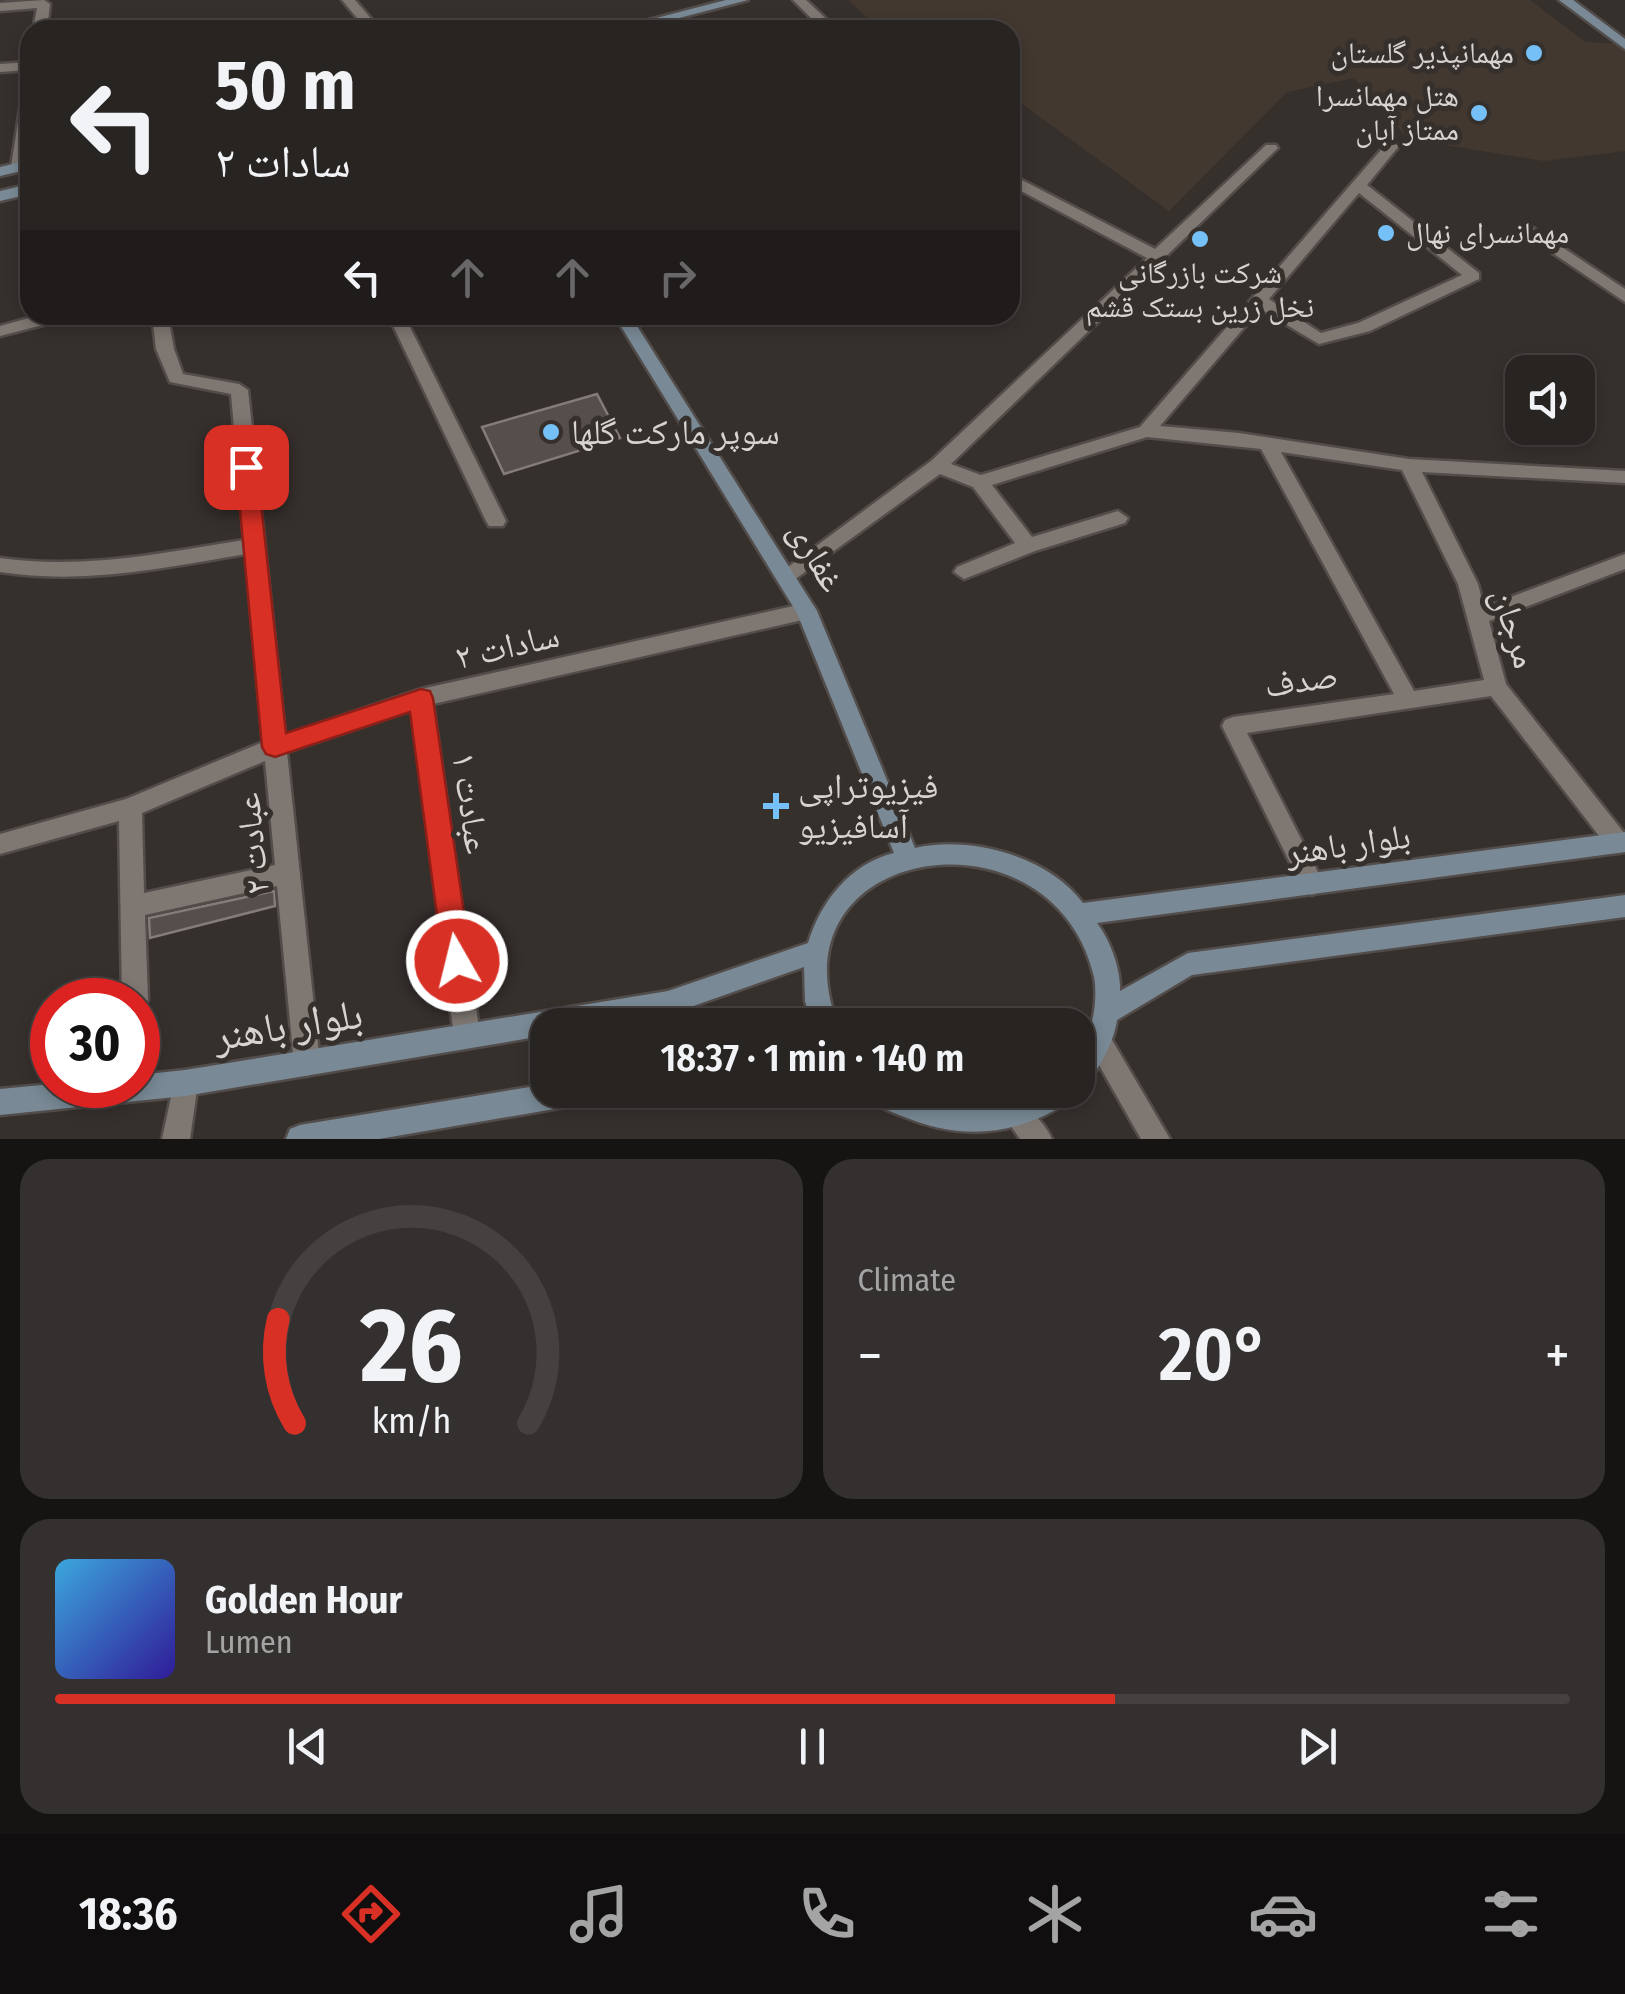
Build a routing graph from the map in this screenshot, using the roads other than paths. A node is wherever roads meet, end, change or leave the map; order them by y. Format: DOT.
graph roads {
  1 [pos="742,0"];
  2 [pos="798,0"];
  3 [pos="1565,0"];
  4 [pos="48,2"];
  5 [pos="0,7"];
  6 [pos="659,20"];
  7 [pos="819,20"];
  8 [pos="1625,44"];
  9 [pos="1392,146"];
  10 [pos="1271,148"];
  11 [pos="1020,184"];
  12 [pos="1358,185"];
  13 [pos="1529,230"];
  14 [pos="1156,256"];
  15 [pos="1625,296"];
  16 [pos="1258,300"];
  17 [pos="161,325"];
  18 [pos="401,325"];
  19 [pos="628,325"];
  20 [pos="1146,431"];
  21 [pos="1267,444"];
  22 [pos="938,466"];
  23 [pos="1409,466"];
  24 [pos="1625,477"];
  25 [pos="980,482"];
  26 [pos="1118,518"];
  27 [pos="496,522"];
  28 [pos="254,545"];
  29 [pos="1028,546"];
  30 [pos="1625,561"];
  31 [pos="0,565"];
  32 [pos="964,572"];
  33 [pos="786,575"];
  34 [pos="808,610"];
  35 [pos="1476,618"];
  36 [pos="1496,687"];
  37 [pos="421,698"];
  38 [pos="1408,699"];
  39 [pos="275,747"];
  40 [pos="130,808"];
  41 [pos="1622,842"];
  42 [pos="0,844"];
  43 [pos="908,856"];
  44 [pos="288,873"];
  45 [pos="1312,884"];
  46 [pos="1625,906"];
  47 [pos="130,907"];
  48 [pos="1080,914"];
  49 [pos="818,950"];
  50 [pos="133,978"];
  51 [pos="821,1008"];
  52 [pos="1107,1012"];
  53 [pos="467,1036"];
  54 [pos="1099,1042"];
  55 [pos="1095,1048"];
  56 [pos="307,1063"];
  57 [pos="184,1083"];
  58 [pos="530,1100"];
  59 [pos="0,1102"];
  60 [pos="910,1108"];
  61 [pos="1028,1108"];
  62 [pos="1016,1115"];
  63 [pos="176,1139"];
  64 [pos="300,1139"];
  65 [pos="1038,1139"];
  66 [pos="1156,1139"];
  1 -- 6 [label="main road"];
  2 -- 7 [label="street"];
  3 -- 8 [label="main road"];
  4 -- 5 [label="street"];
  9 -- 12 [label="street"];
  10 -- 14 [label="street"];
  11 -- 14 [label="street"];
  12 -- 16 [label="street"];
  12 -- 16 [label="street"];
  13 -- 15 [label="street"];
  14 -- 22 [label="street"];
  16 -- 20 [label="street"];
  17 -- 28 [label="street, عبادت ۲"];
  18 -- 27 [label="street"];
  19 -- 33 [label="main road, غفاری"];
  20 -- 21 [label="street"];
  20 -- 25 [label="street"];
  21 -- 23 [label="street"];
  21 -- 38 [label="street"];
  22 -- 25 [label="street"];
  22 -- 33 [label="street"];
  23 -- 24 [label="street"];
  23 -- 35 [label="street, مرجان"];
  25 -- 29 [label="street"];
  26 -- 29 [label="street"];
  28 -- 31 [label="street"];
  28 -- 39 [label="street, عبادت ۲"];
  29 -- 32 [label="street"];
  30 -- 35 [label="street"];
  33 -- 34 [label="main road, غفاری"];
  34 -- 37 [label="street, سادات ۲"];
  34 -- 43 [label="main road, غفاری"];
  35 -- 36 [label="street, مرجان"];
  36 -- 38 [label="street, صدف"];
  36 -- 41 [label="street, مرجان"];
  37 -- 39 [label="street, سادات ۲"];
  37 -- 53 [label="street, عبادت ۱"];
  38 -- 45 [label="street, صدف"];
  39 -- 40 [label="street, سادات ۲"];
  39 -- 44 [label="street, عبادت ۲"];
  40 -- 42 [label="street, سادات ۲"];
  40 -- 47 [label="street"];
  41 -- 45 [label="main road, بلوار باهنر"];
  43 -- 48 [label="main road"];
  43 -- 49 [label="main road"];
  44 -- 47 [label="street"];
  44 -- 56 [label="street, عبادت ۲"];
  45 -- 48 [label="main road, بلوار باهنر"];
  46 -- 52 [label="main road"];
  47 -- 50 [label="street"];
  48 -- 52 [label="main road"];
  49 -- 51 [label="main road"];
  49 -- 53 [label="main road, بلوار باهنر"];
  52 -- 54 [label="main road"];
  53 -- 56 [label="main road, بلوار باهنر"];
  54 -- 55 [label="main road"];
  54 -- 66 [label="street"];
  56 -- 57 [label="main road, بلوار باهنر"];
  57 -- 59 [label="main road, بلوار باهنر"];
  57 -- 63 [label="street"];
  58 -- 64 [label="main road"];
  60 -- 62 [label="main road"];
  61 -- 62 [label="main road"];
  62 -- 65 [label="street"];
}
